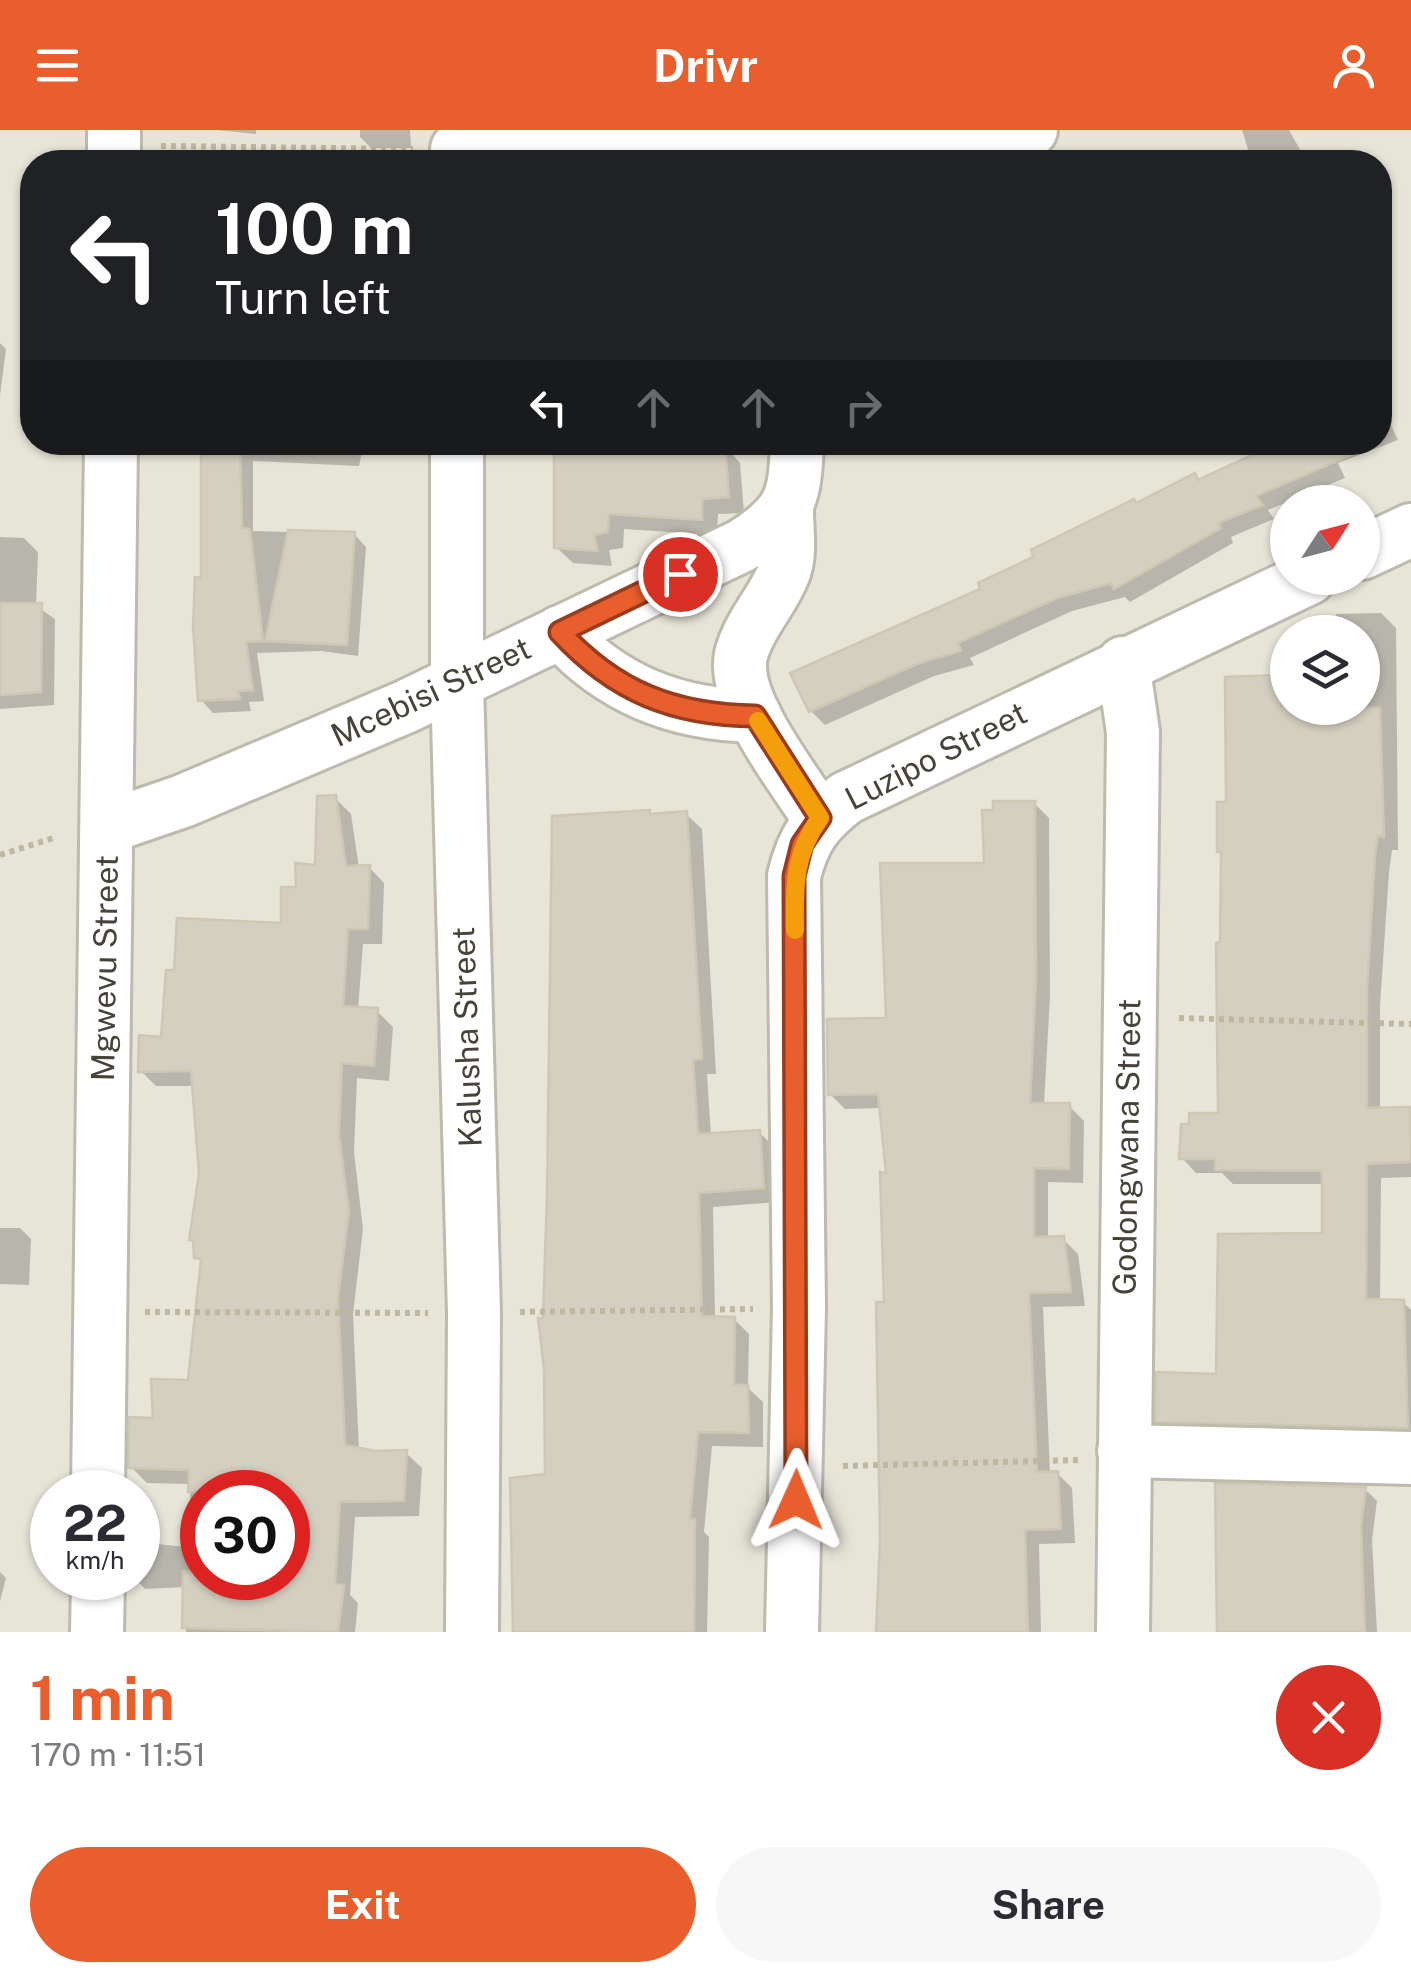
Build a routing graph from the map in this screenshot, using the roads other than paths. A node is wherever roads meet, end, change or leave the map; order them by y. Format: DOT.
graph roads {
  1 [pos="1031,130"];
  2 [pos="458,147"];
  3 [pos="799,149"];
  4 [pos="111,455"];
  5 [pos="457,455"];
  6 [pos="797,455"];
  7 [pos="786,511"];
  8 [pos="1411,530"];
  9 [pos="1380,545"];
  10 [pos="1271,595"];
  11 [pos="560,632"];
  12 [pos="1123,663"];
  13 [pos="457,682"];
  14 [pos="755,716"];
  15 [pos="820,818"];
  16 [pos="107,827"];
  17 [pos="1124,1455"];
  18 [pos="1411,1458"];
  19 [pos="98,1470"];
  20 [pos="98,1600"];
  21 [pos="97,1632"];
  22 [pos="472,1632"];
  23 [pos="792,1632"];
  24 [pos="1123,1632"];
  1 -- 3 [label="street"];
  2 -- 3 [label="street"];
  4 -- 16 [label="street, Mgwevu Street"];
  5 -- 13 [label="street, Kalusha Street"];
  6 -- 7 [label="street"];
  7 -- 11 [label="street, Mcebisi Street"];
  7 -- 14 [label="street"];
  8 -- 9 [label="street"];
  10 -- 12 [label="street, Luzipo Street"];
  11 -- 13 [label="street, Mcebisi Street"];
  11 -- 14 [label="street"];
  12 -- 15 [label="street, Luzipo Street"];
  12 -- 17 [label="street, Godongwana Street"];
  13 -- 16 [label="street, Mcebisi Street"];
  13 -- 22 [label="street, Kalusha Street"];
  14 -- 15 [label="street"];
  15 -- 23 [label="street, Luzipo Street"];
  16 -- 19 [label="street, Mgwevu Street"];
  17 -- 18 [label="street"];
  17 -- 24 [label="street, Godongwana Street"];
  20 -- 21 [label="street"];
}
